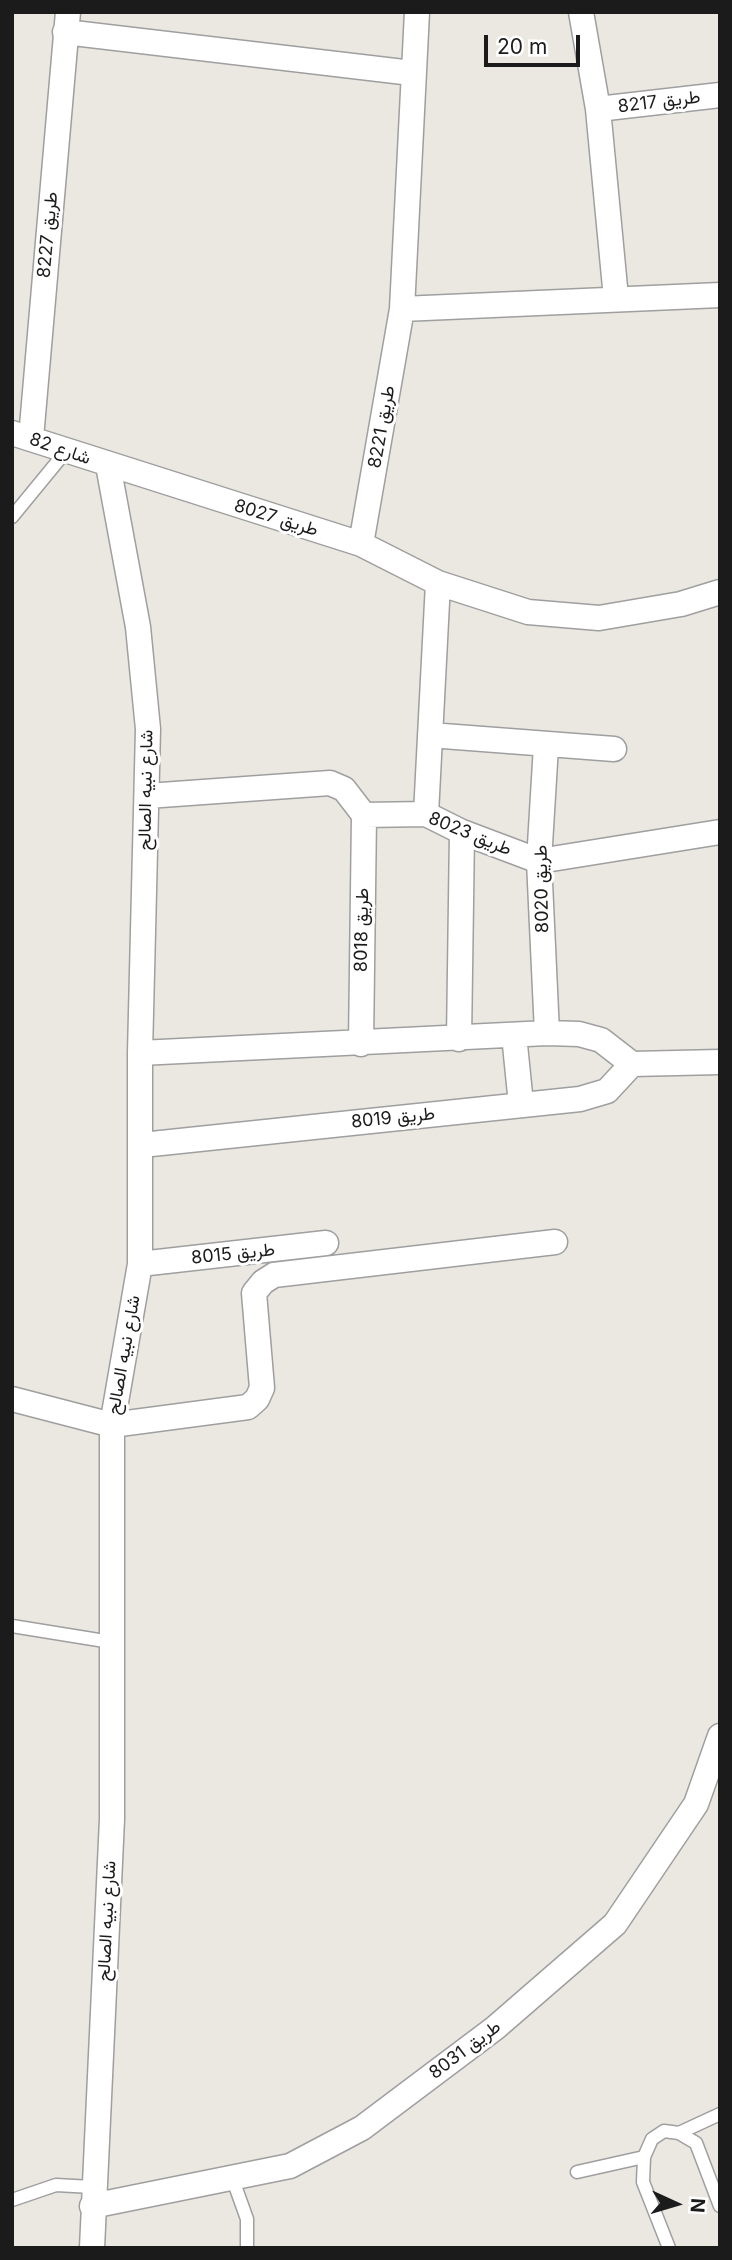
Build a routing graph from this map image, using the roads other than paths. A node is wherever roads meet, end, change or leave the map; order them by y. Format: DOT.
graph roads {
  1 [pos="417,12"];
  2 [pos="581,12"];
  3 [pos="66,22"];
  4 [pos="412,73"];
  5 [pos="720,95"];
  6 [pos="598,108"];
  7 [pos="720,295"];
  8 [pos="616,298"];
  9 [pos="402,309"];
  10 [pos="22,435"];
  11 [pos="67,450"];
  12 [pos="108,465"];
  13 [pos="12,517"];
  14 [pos="361,544"];
  15 [pos="438,583"];
  16 [pos="720,592"];
  17 [pos="430,735"];
  18 [pos="546,746"];
  19 [pos="614,750"];
  20 [pos="147,796"];
  21 [pos="426,814"];
  22 [pos="364,815"];
  23 [pos="462,832"];
  24 [pos="720,832"];
  25 [pos="539,861"];
  26 [pos="547,1033"];
  27 [pos="514,1035"];
  28 [pos="459,1039"];
  29 [pos="361,1044"];
  30 [pos="140,1054"];
  31 [pos="720,1062"];
  32 [pos="632,1064"];
  33 [pos="521,1104"];
  34 [pos="142,1145"];
  35 [pos="555,1242"];
  36 [pos="326,1243"];
  37 [pos="140,1264"];
  38 [pos="12,1399"];
  39 [pos="112,1425"];
  40 [pos="12,1626"];
  41 [pos="111,1642"];
  42 [pos="718,1744"];
  43 [pos="720,2115"];
  44 [pos="679,2133"];
  45 [pos="644,2157"];
  46 [pos="577,2172"];
  47 [pos="233,2180"];
  48 [pos="92,2197"];
  49 [pos="12,2200"];
  50 [pos="720,2206"];
  51 [pos="92,2248"];
  52 [pos="247,2248"];
  53 [pos="669,2248"];
  1 -- 4 [label="street, طريق 8221"];
  2 -- 6 [label="street"];
  3 -- 4 [label="street, طريق 8227"];
  3 -- 10 [label="street, طريق 8227"];
  4 -- 9 [label="street, طريق 8221"];
  5 -- 6 [label="street, طريق 8217"];
  6 -- 8 [label="street"];
  7 -- 8 [label="street"];
  8 -- 9 [label="street"];
  9 -- 14 [label="street, طريق 8221"];
  10 -- 11 [label="street, شارع 82"];
  11 -- 12 [label="street, شارع 82"];
  11 -- 13 [label="lane"];
  12 -- 14 [label="street, طريق 8027"];
  12 -- 20 [label="street, شارع نبيه الصالح"];
  14 -- 15 [label="street, طريق 8027"];
  15 -- 16 [label="street, طريق 8027"];
  15 -- 17 [label="street"];
  17 -- 18 [label="street"];
  17 -- 21 [label="street"];
  18 -- 19 [label="street"];
  18 -- 25 [label="street, طريق 8020"];
  20 -- 22 [label="street"];
  20 -- 30 [label="street, شارع نبيه الصالح"];
  21 -- 22 [label="street, طريق 8023"];
  21 -- 23 [label="street, طريق 8023"];
  22 -- 29 [label="street, طريق 8018"];
  23 -- 25 [label="street, طريق 8023"];
  23 -- 28 [label="street"];
  24 -- 25 [label="street, طريق 8023"];
  25 -- 26 [label="street, طريق 8020"];
  26 -- 27 [label="street"];
  26 -- 32 [label="street"];
  27 -- 28 [label="street"];
  27 -- 33 [label="street"];
  28 -- 29 [label="street"];
  29 -- 30 [label="street"];
  30 -- 34 [label="street, شارع نبيه الصالح"];
  31 -- 32 [label="street"];
  32 -- 33 [label="street, طريق 8019"];
  33 -- 34 [label="street, طريق 8019"];
  34 -- 37 [label="street, شارع نبيه الصالح"];
  35 -- 39 [label="street"];
  36 -- 37 [label="street, طريق 8015"];
  37 -- 39 [label="street, شارع نبيه الصالح"];
  38 -- 39 [label="street"];
  39 -- 41 [label="street, شارع نبيه الصالح"];
  40 -- 41 [label="lane"];
  41 -- 48 [label="street, شارع نبيه الصالح"];
  42 -- 47 [label="street, طريق 8031"];
  43 -- 44 [label="lane"];
  44 -- 45 [label="lane"];
  44 -- 50 [label="lane"];
  45 -- 46 [label="lane"];
  45 -- 53 [label="lane"];
  47 -- 48 [label="street, طريق 8031"];
  47 -- 52 [label="lane"];
  48 -- 49 [label="lane"];
  48 -- 51 [label="street, شارع نبيه الصالح"];
}
